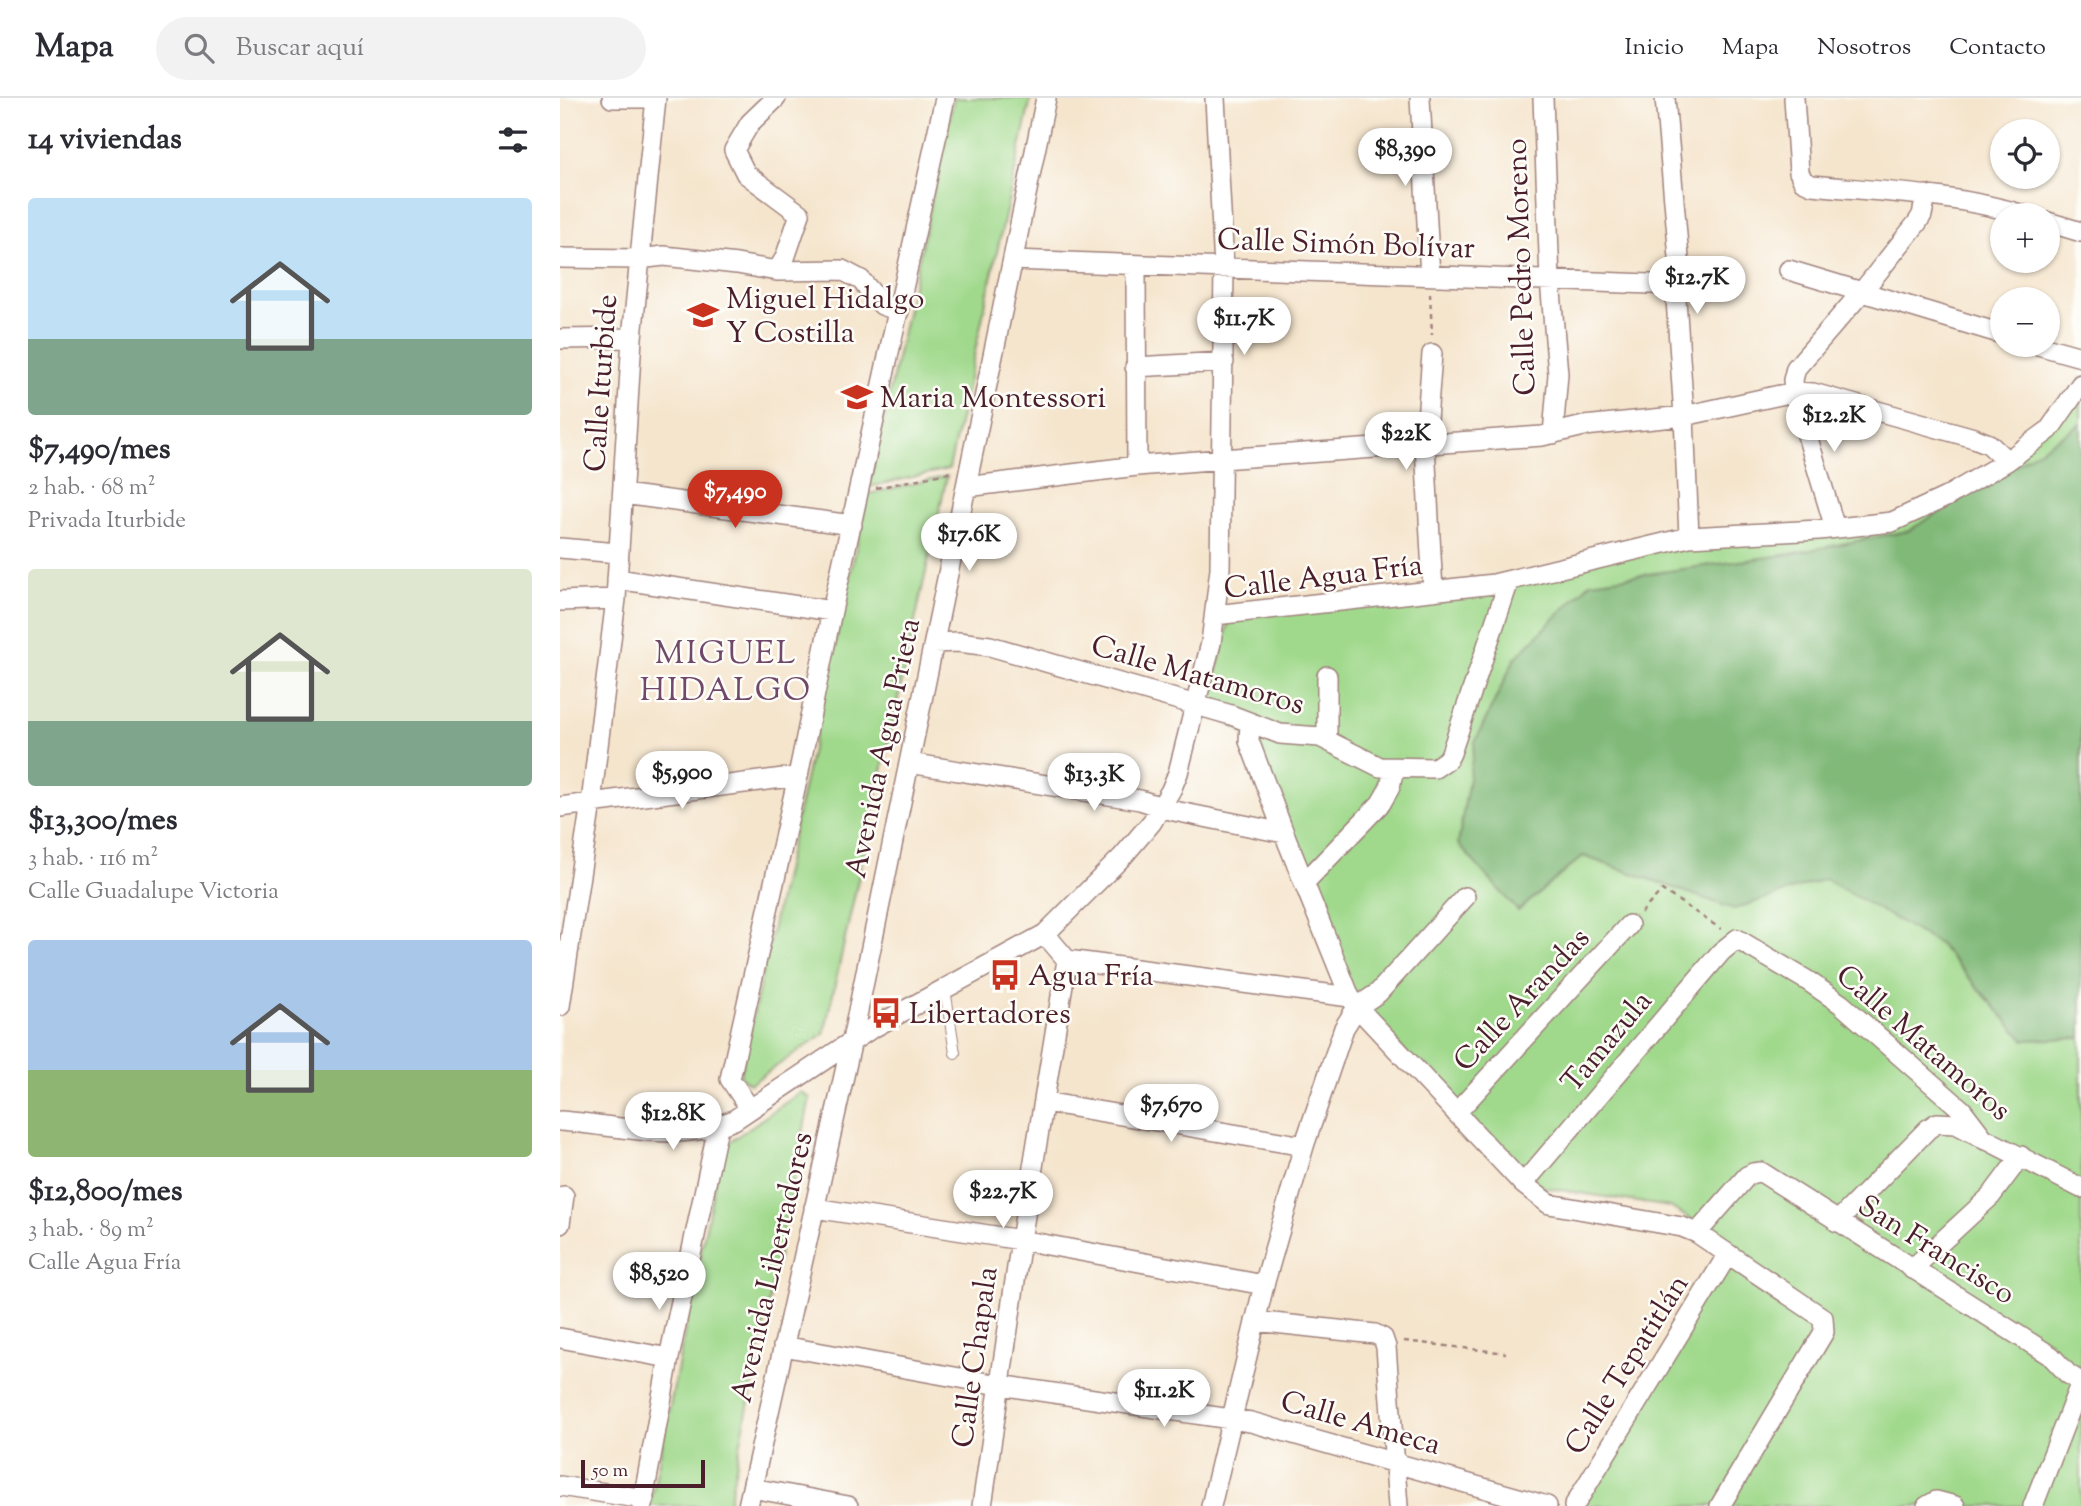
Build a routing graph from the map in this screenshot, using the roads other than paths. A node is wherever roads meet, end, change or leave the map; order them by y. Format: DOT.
graph roads {
  1 [pos="612,98"];
  2 [pos="656,98"];
  3 [pos="776,98"];
  4 [pos="945,98"];
  5 [pos="1046,98"];
  6 [pos="1215,98"];
  7 [pos="1420,98"];
  8 [pos="1543,98"];
  9 [pos="1665,98"];
  10 [pos="1794,98"];
  11 [pos="1927,195"];
  12 [pos="1990,206"];
  13 [pos="2060,226"];
  14 [pos="2081,232"];
  15 [pos="560,258"];
  16 [pos="638,259"];
  17 [pos="1013,260"];
  18 [pos="1131,265"];
  19 [pos="1224,268"];
  20 [pos="1789,270"];
  21 [pos="777,271"];
  22 [pos="1430,276"];
  23 [pos="1550,280"];
  24 [pos="1677,285"];
  25 [pos="1861,293"];
  26 [pos="899,311"];
  27 [pos="1990,331"];
  28 [pos="632,338"];
  29 [pos="560,339"];
  30 [pos="2060,351"];
  31 [pos="1432,354"];
  32 [pos="2081,357"];
  33 [pos="1224,362"];
  34 [pos="1135,367"];
  35 [pos="2081,384"];
  36 [pos="1794,392"];
  37 [pos="1684,416"];
  38 [pos="1553,434"];
  39 [pos="1425,446"];
  40 [pos="1222,458"];
  41 [pos="2007,461"];
  42 [pos="1137,466"];
  43 [pos="968,478"];
  44 [pos="623,494"];
  45 [pos="852,525"];
  46 [pos="1835,528"];
  47 [pos="1689,537"];
  48 [pos="560,548"];
  49 [pos="618,553"];
  50 [pos="1509,581"];
  51 [pos="617,589"];
  52 [pos="1433,592"];
  53 [pos="560,601"];
  54 [pos="832,611"];
  55 [pos="1215,615"];
  56 [pos="934,643"];
  57 [pos="1327,676"];
  58 [pos="1196,705"];
  59 [pos="1250,723"];
  60 [pos="1327,740"];
  61 [pos="909,763"];
  62 [pos="1394,769"];
  63 [pos="798,776"];
  64 [pos="591,803"];
  65 [pos="560,807"];
  66 [pos="1162,807"];
  67 [pos="1284,833"];
  68 [pos="1304,883"];
  69 [pos="1465,897"];
  70 [pos="1629,925"];
  71 [pos="1045,933"];
  72 [pos="1737,939"];
  73 [pos="1067,960"];
  74 [pos="945,988"];
  75 [pos="1354,1002"];
  76 [pos="560,1006"];
  77 [pos="852,1040"];
  78 [pos="955,1053"];
  79 [pos="1044,1102"];
  80 [pos="750,1109"];
  81 [pos="1456,1113"];
  82 [pos="560,1121"];
  83 [pos="718,1127"];
  84 [pos="1986,1140"];
  85 [pos="1304,1146"];
  86 [pos="2021,1156"];
  87 [pos="1523,1184"];
  88 [pos="2081,1188"];
  89 [pos="564,1196"];
  90 [pos="814,1208"];
  91 [pos="1837,1222"];
  92 [pos="560,1224"];
  93 [pos="1698,1233"];
  94 [pos="1021,1240"];
  95 [pos="1728,1254"];
  96 [pos="1912,1269"];
  97 [pos="1264,1285"];
  98 [pos="1255,1321"];
  99 [pos="560,1338"];
  100 [pos="783,1346"];
  101 [pos="670,1358"];
  102 [pos="2081,1382"];
  103 [pos="999,1385"];
  104 [pos="1231,1418"];
  105 [pos="1393,1462"];
  106 [pos="560,1486"];
  107 [pos="750,1497"];
  108 [pos="643,1503"];
  109 [pos="848,1506"];
  110 [pos="982,1506"];
  111 [pos="1211,1506"];
  112 [pos="1398,1506"];
  113 [pos="1547,1506"];
  114 [pos="1574,1506"];
  115 [pos="1720,1506"];
  116 [pos="1927,1506"];
  117 [pos="1955,1506"];
  118 [pos="2033,1506"];
  1 -- 2 [label="street"];
  2 -- 16 [label="street, Calle Iturbide"];
  3 -- 21 [label="street"];
  4 -- 26 [label="street"];
  5 -- 17 [label="street, Avenida Agua Prieta"];
  6 -- 19 [label="street"];
  7 -- 22 [label="street"];
  8 -- 23 [label="street, Calle Pedro Moreno"];
  9 -- 24 [label="street"];
  10 -- 11 [label="street"];
  11 -- 12 [label="street"];
  11 -- 25 [label="street"];
  13 -- 14 [label="street"];
  15 -- 16 [label="street"];
  16 -- 21 [label="street"];
  16 -- 28 [label="street, Calle Iturbide"];
  17 -- 18 [label="street, Calle Simón Bolívar"];
  17 -- 43 [label="street, Avenida Agua Prieta"];
  18 -- 19 [label="street, Calle Simón Bolívar"];
  18 -- 34 [label="street"];
  19 -- 22 [label="street, Calle Simón Bolívar"];
  19 -- 33 [label="street"];
  20 -- 25 [label="street"];
  21 -- 26 [label="street"];
  22 -- 23 [label="street, Calle Simón Bolívar"];
  23 -- 24 [label="street, Calle Simón Bolívar"];
  23 -- 38 [label="street, Calle Pedro Moreno"];
  24 -- 37 [label="street"];
  25 -- 27 [label="street"];
  25 -- 36 [label="street"];
  26 -- 45 [label="street"];
  28 -- 29 [label="street"];
  28 -- 44 [label="street, Calle Iturbide"];
  30 -- 32 [label="street"];
  31 -- 39 [label="street"];
  33 -- 34 [label="street"];
  33 -- 40 [label="street"];
  34 -- 42 [label="street"];
  35 -- 41 [label="street, Calle Agua Fría"];
  36 -- 37 [label="street"];
  36 -- 41 [label="street"];
  36 -- 46 [label="street"];
  37 -- 38 [label="street"];
  37 -- 47 [label="street"];
  38 -- 39 [label="street"];
  39 -- 40 [label="street"];
  39 -- 52 [label="street"];
  40 -- 42 [label="street"];
  40 -- 55 [label="street"];
  41 -- 46 [label="street, Calle Agua Fría"];
  42 -- 43 [label="street"];
  43 -- 56 [label="street, Avenida Agua Prieta"];
  44 -- 45 [label="street"];
  44 -- 49 [label="street, Calle Iturbide"];
  45 -- 54 [label="street"];
  46 -- 47 [label="street, Calle Agua Fría"];
  47 -- 50 [label="street, Calle Agua Fría"];
  48 -- 49 [label="street"];
  49 -- 51 [label="street, Calle Iturbide"];
  50 -- 52 [label="street, Calle Agua Fría"];
  50 -- 62 [label="street, Calle Matamoros"];
  51 -- 53 [label="street"];
  51 -- 54 [label="street"];
  51 -- 64 [label="street, Calle Iturbide"];
  52 -- 55 [label="street, Calle Agua Fría"];
  54 -- 63 [label="street"];
  55 -- 58 [label="street, Calle Agua Fría"];
  56 -- 58 [label="street, Calle Matamoros"];
  56 -- 61 [label="street, Avenida Agua Prieta"];
  57 -- 60 [label="street"];
  58 -- 59 [label="street, Calle Matamoros"];
  58 -- 66 [label="street, Calle Agua Fría"];
  59 -- 60 [label="street, Calle Matamoros"];
  59 -- 67 [label="street"];
  60 -- 62 [label="street, Calle Matamoros"];
  61 -- 66 [label="street"];
  61 -- 77 [label="street, Avenida Agua Prieta"];
  62 -- 68 [label="street"];
  63 -- 64 [label="street"];
  63 -- 80 [label="street"];
  64 -- 65 [label="street"];
  64 -- 76 [label="street, Calle Iturbide"];
  66 -- 67 [label="street"];
  66 -- 71 [label="street, Calle Agua Fría"];
  67 -- 68 [label="street"];
  68 -- 75 [label="street"];
  69 -- 75 [label="street"];
  70 -- 81 [label="street, Calle Arandas"];
  71 -- 73 [label="street"];
  71 -- 74 [label="street, Calle Agua Fría"];
  72 -- 84 [label="street, Calle Matamoros"];
  72 -- 87 [label="street, Tamazula"];
  73 -- 75 [label="street"];
  73 -- 79 [label="street, Calle Chapala"];
  74 -- 77 [label="street, Calle Agua Fría"];
  74 -- 78 [label="lane"];
  75 -- 81 [label="street"];
  75 -- 85 [label="street"];
  77 -- 80 [label="street, Calle Agua Fría"];
  77 -- 90 [label="street, Avenida Libertadores"];
  79 -- 85 [label="street"];
  79 -- 94 [label="street, Calle Chapala"];
  80 -- 83 [label="street, Calle Agua Fría"];
  81 -- 87 [label="street"];
  82 -- 83 [label="street, Calle Agua Fría"];
  83 -- 101 [label="street"];
  84 -- 86 [label="street, Calle Matamoros"];
  84 -- 91 [label="street"];
  85 -- 97 [label="street"];
  86 -- 88 [label="street, Calle Matamoros"];
  86 -- 96 [label="street"];
  87 -- 93 [label="street"];
  89 -- 92 [label="street"];
  90 -- 94 [label="street"];
  90 -- 100 [label="street, Avenida Libertadores"];
  91 -- 93 [label="street, San Francisco"];
  91 -- 96 [label="street, San Francisco"];
  93 -- 95 [label="street"];
  94 -- 97 [label="street"];
  94 -- 103 [label="street, Calle Chapala"];
  95 -- 114 [label="street, Calle Tepatitlán"];
  95 -- 115 [label="street"];
  96 -- 102 [label="street, San Francisco"];
  97 -- 98 [label="street"];
  98 -- 104 [label="street"];
  98 -- 105 [label="street"];
  99 -- 101 [label="street"];
  100 -- 103 [label="street, Calle Ameca"];
  100 -- 107 [label="street, Avenida Libertadores"];
  101 -- 108 [label="street"];
  102 -- 118 [label="street"];
  103 -- 104 [label="street, Calle Ameca"];
  103 -- 110 [label="street, Calle Chapala"];
  104 -- 105 [label="street, Calle Ameca"];
  104 -- 111 [label="street"];
  105 -- 112 [label="street"];
  105 -- 113 [label="street, Calle Ameca"];
  106 -- 108 [label="street"];
  107 -- 109 [label="street"];
  116 -- 117 [label="street"];
}
